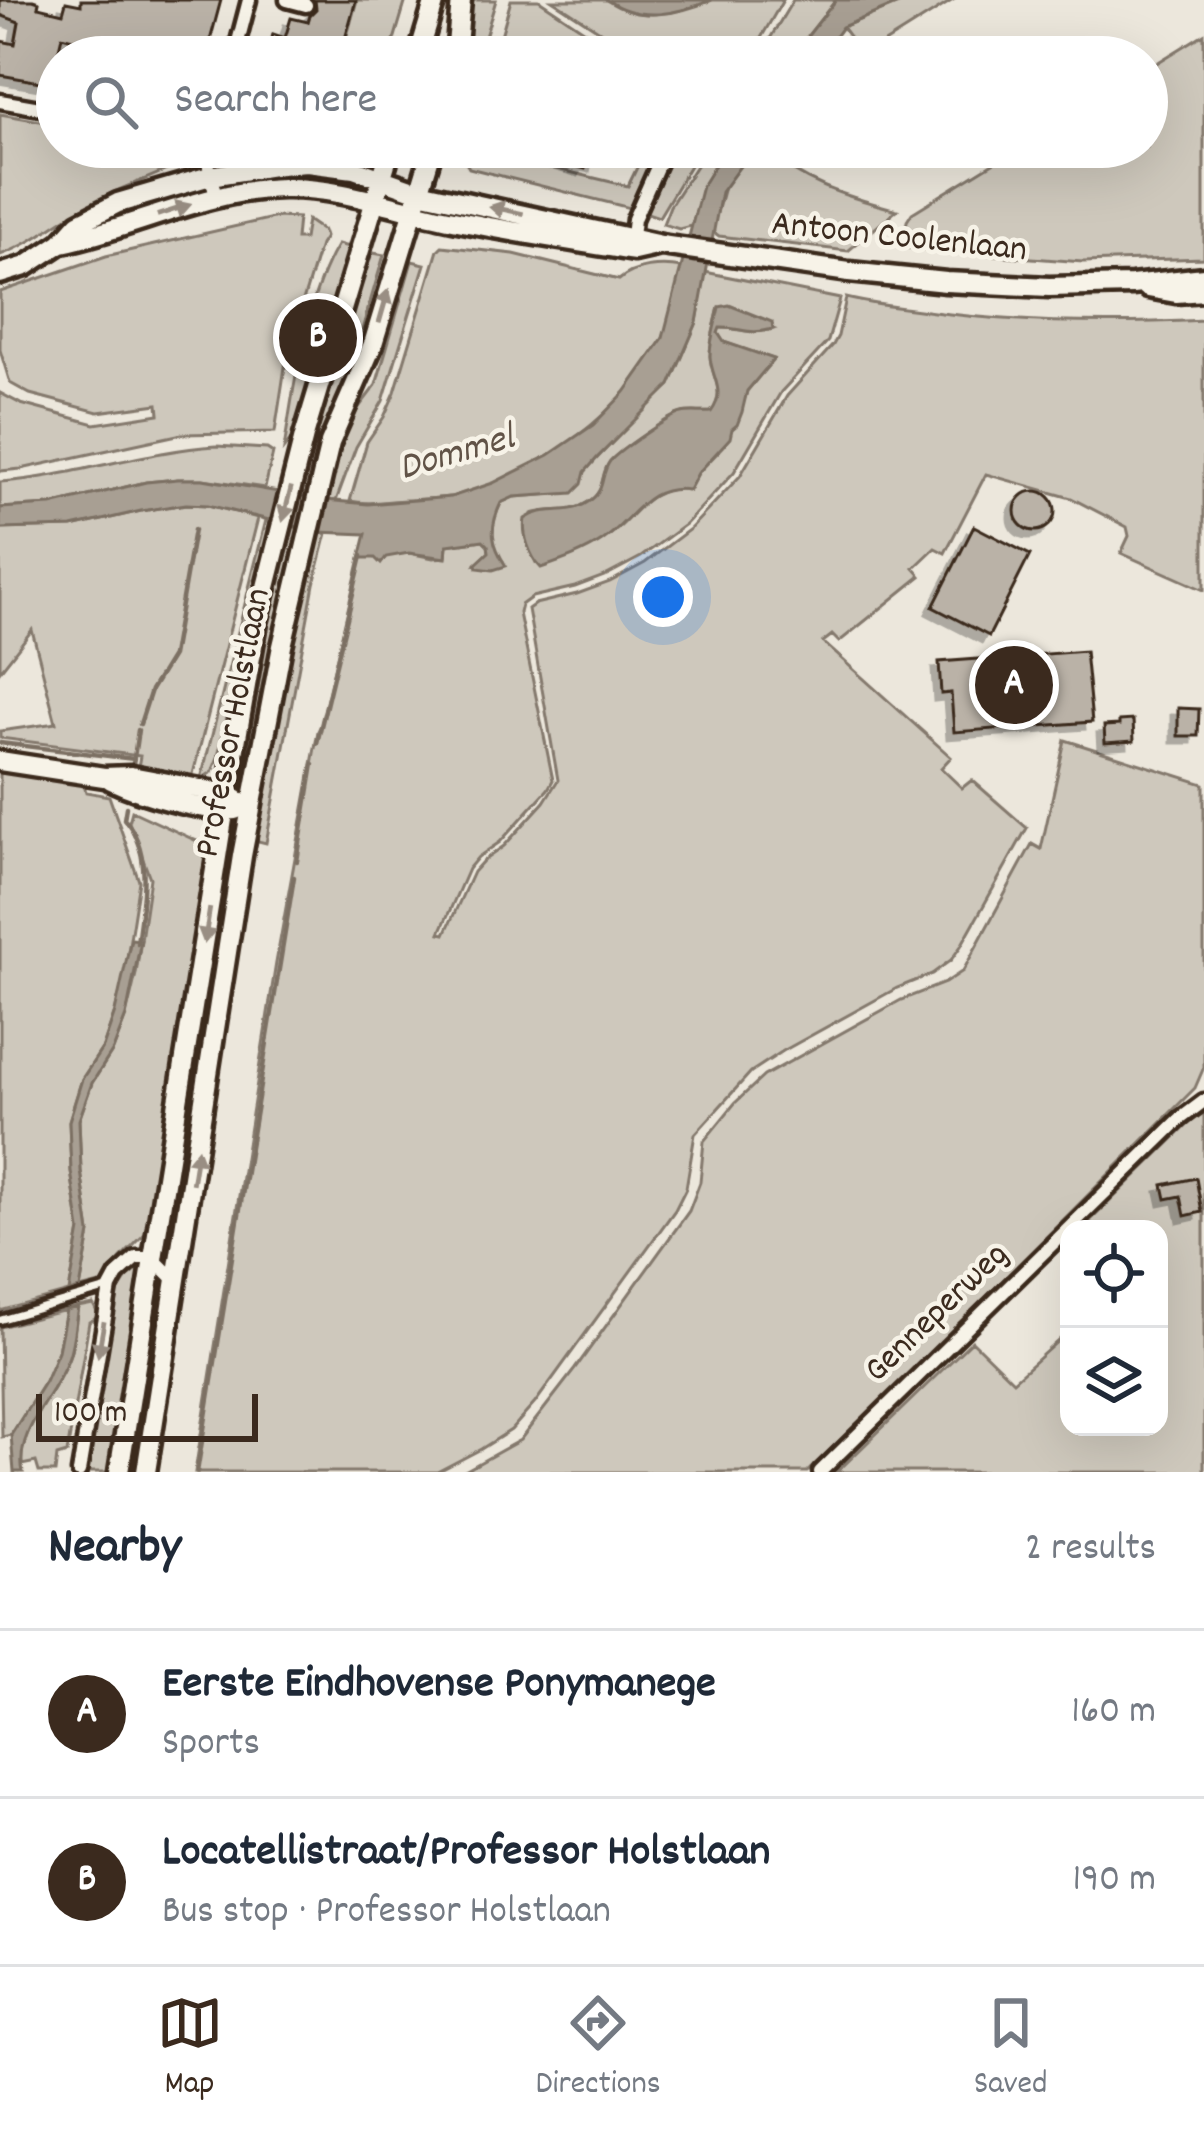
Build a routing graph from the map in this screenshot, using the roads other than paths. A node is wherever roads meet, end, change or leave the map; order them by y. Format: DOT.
graph roads {
  1 [pos="249,0"];
  2 [pos="287,0"];
  3 [pos="435,0"];
  4 [pos="461,0"];
  5 [pos="306,5"];
  6 [pos="240,36"];
  7 [pos="424,36"];
  8 [pos="458,36"];
  9 [pos="0,101"];
  10 [pos="36,107"];
  11 [pos="209,168"];
  12 [pos="261,168"];
  13 [pos="339,168"];
  14 [pos="386,168"];
  15 [pos="427,168"];
  16 [pos="657,168"];
  17 [pos="210,176"];
  18 [pos="382,180"];
  19 [pos="216,198"];
  20 [pos="416,202"];
  21 [pos="376,203"];
  22 [pos="632,237"];
  23 [pos="62,243"];
  24 [pos="670,246"];
  25 [pos="0,274"];
  26 [pos="1204,277"];
  27 [pos="1132,285"];
  28 [pos="1204,291"];
  29 [pos="0,761"];
  30 [pos="226,802"];
  31 [pos="251,808"];
  32 [pos="1204,1101"];
  33 [pos="153,1258"];
  34 [pos="177,1282"];
  35 [pos="110,1288"];
  36 [pos="0,1320"];
  37 [pos="79,1472"];
  38 [pos="119,1472"];
  39 [pos="146,1472"];
  40 [pos="820,1472"];
  1 -- 6 [label="street"];
  2 -- 5 [label="street"];
  3 -- 7 [label="main road"];
  4 -- 8 [label="main road"];
  9 -- 10 [label="street"];
  11 -- 17 [label="street"];
  12 -- 17 [label="main road, Antoon Coolenlaan"];
  13 -- 18 [label="main road, Antoon Coolenlaan"];
  14 -- 18 [label="main road, Professor Holstlaan"];
  15 -- 20 [label="main road, Professor Holstlaan"];
  16 -- 22 [label="street"];
  17 -- 19 [label="street"];
  17 -- 23 [label="main road, Antoon Coolenlaan"];
  18 -- 20 [label="main road, Antoon Coolenlaan"];
  18 -- 21 [label="main road, Professor Holstlaan"];
  19 -- 21 [label="main road, Antoon Coolenlaan"];
  23 -- 19 [label="main road, Antoon Coolenlaan, one-way"];
  20 -- 21 [label="main road, Antoon Coolenlaan"];
  22 -- 20 [label="main road, Antoon Coolenlaan, one-way"];
  20 -- 24 [label="main road, Antoon Coolenlaan"];
  31 -- 20 [label="main road, Professor Holstlaan, one-way"];
  21 -- 30 [label="main road, Professor Holstlaan, one-way"];
  22 -- 24 [label="main road, Antoon Coolenlaan"];
  23 -- 25 [label="main road"];
  24 -- 27 [label="main road, Antoon Coolenlaan"];
  26 -- 27 [label="main road, Antoon Coolenlaan"];
  27 -- 28 [label="main road, Antoon Coolenlaan"];
  29 -- 30 [label="main road"];
  30 -- 31 [label="main road"];
  30 -- 33 [label="main road, Professor Holstlaan, one-way"];
  34 -- 31 [label="main road, Professor Holstlaan, one-way"];
  32 -- 40 [label="street, Genneperweg"];
  33 -- 34 [label="street"];
  33 -- 35 [label="street"];
  33 -- 38 [label="main road, Professor Holstlaan"];
  34 -- 39 [label="main road, Professor Holstlaan"];
  35 -- 36 [label="lane"];
  35 -- 37 [label="street, one-way"];
}
